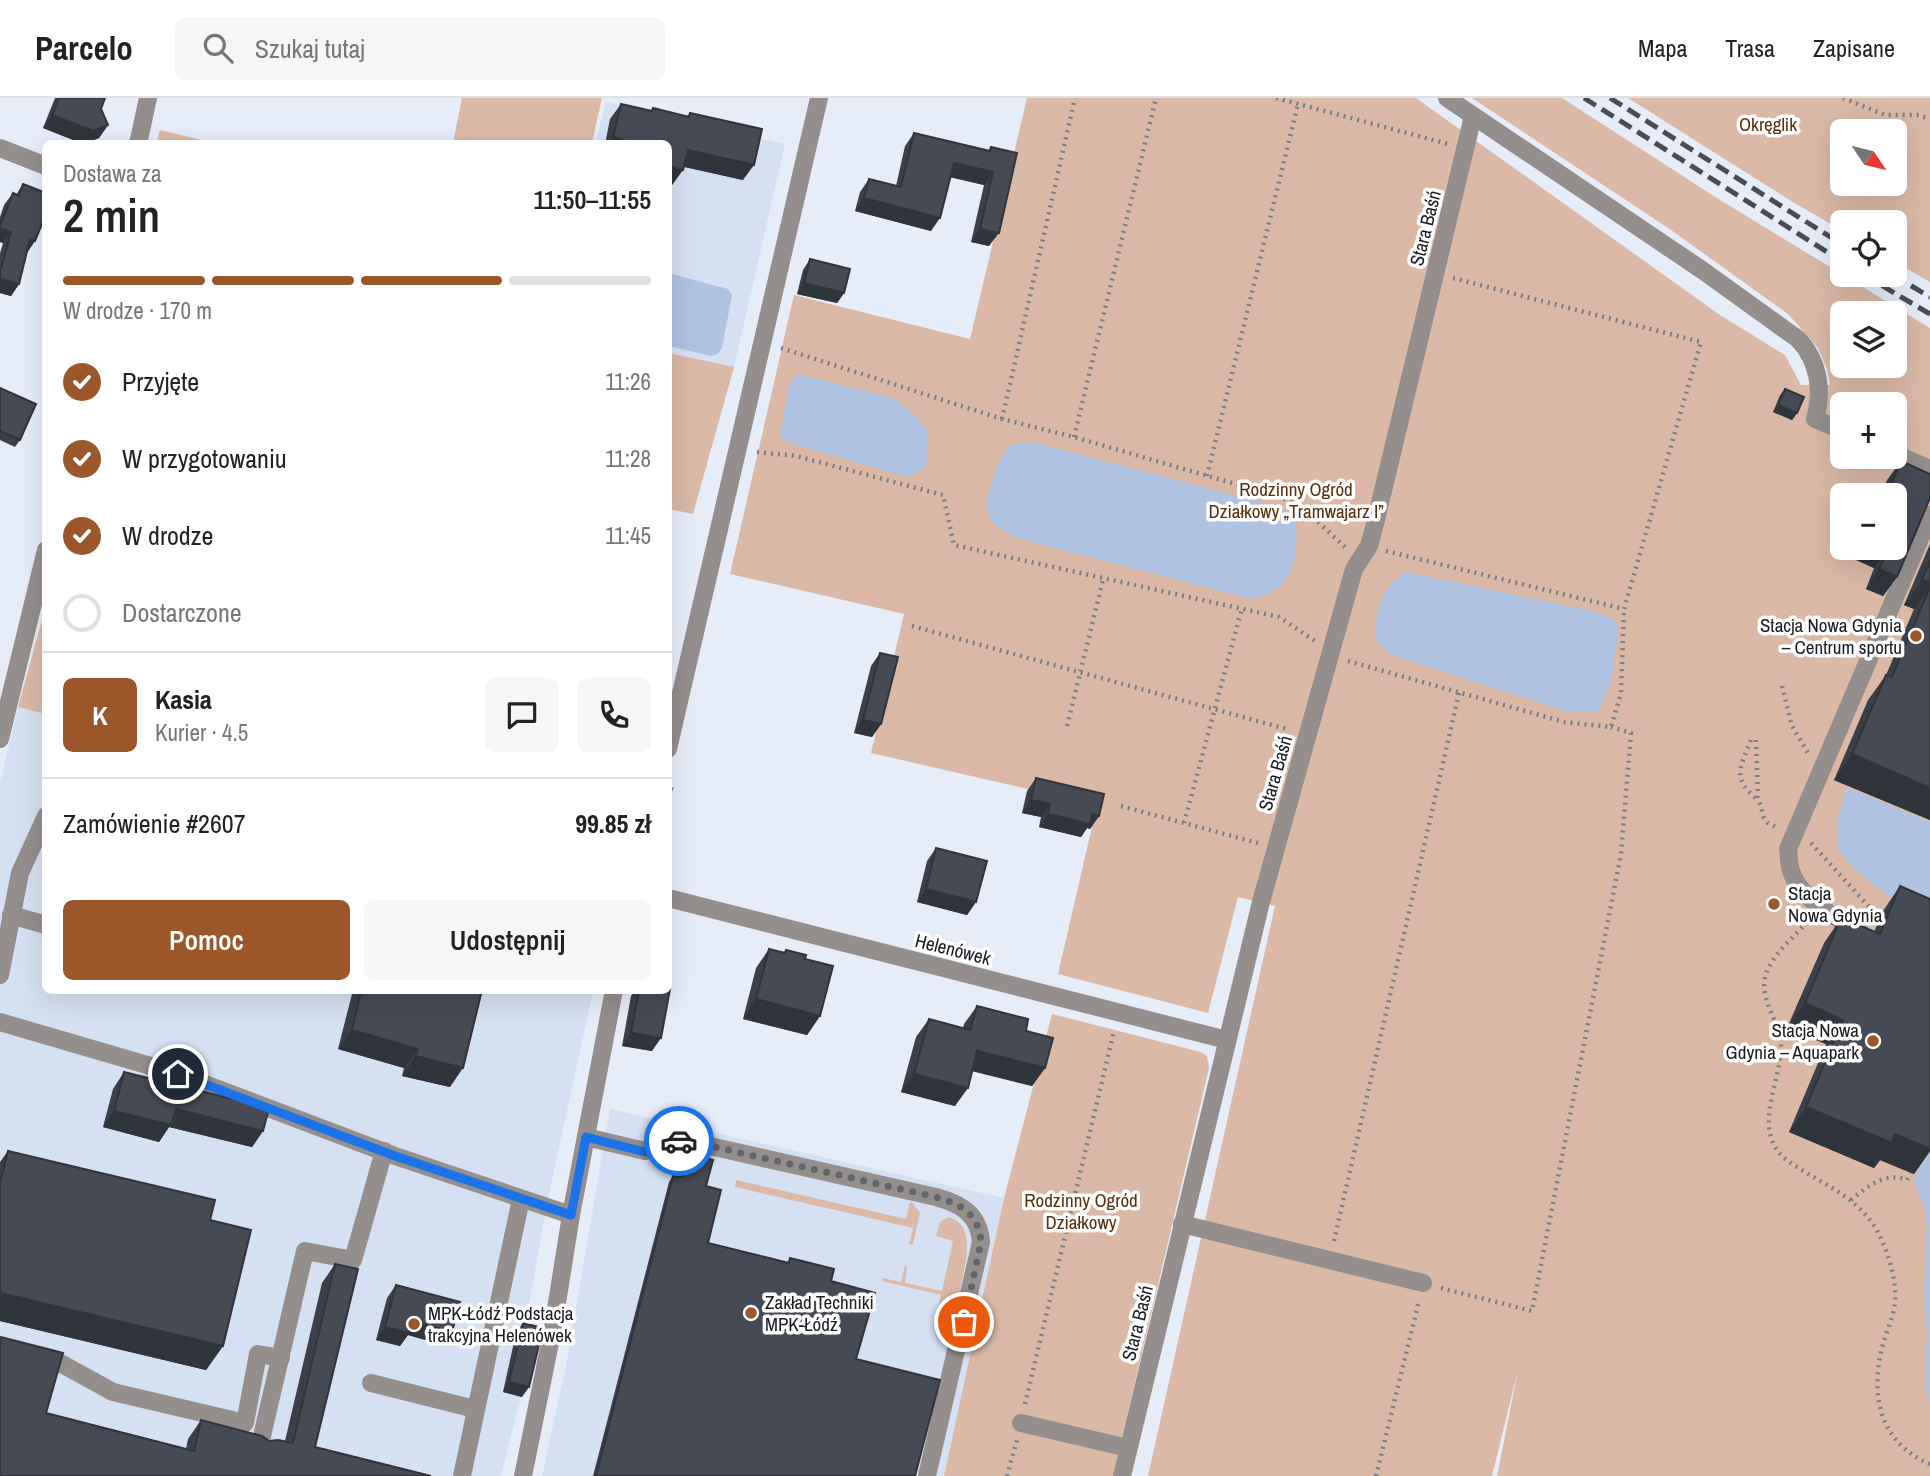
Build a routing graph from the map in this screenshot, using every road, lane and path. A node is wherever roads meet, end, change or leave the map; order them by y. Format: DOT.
graph roads {
  1 [pos="148,98"];
  2 [pos="819,98"];
  3 [pos="1075,98"];
  4 [pos="1156,98"];
  5 [pos="1276,98"];
  6 [pos="1447,98"];
  7 [pos="1843,98"];
  8 [pos="1298,104"];
  9 [pos="1473,116"];
  10 [pos="1930,119"];
  11 [pos="139,140"];
  12 [pos="0,148"];
  13 [pos="1465,149"];
  14 [pos="42,164"];
  15 [pos="1435,274"];
  16 [pos="777,348"];
  17 [pos="1002,419"];
  18 [pos="1830,425"];
  19 [pos="1074,436"];
  20 [pos="753,452"];
  21 [pos="1907,459"];
  22 [pos="1930,469"];
  23 [pos="1207,476"];
  24 [pos="1930,515"];
  25 [pos="1369,546"];
  26 [pos="42,567"];
  27 [pos="1354,569"];
  28 [pos="1103,580"];
  29 [pos="1242,608"];
  30 [pos="1624,609"];
  31 [pos="912,626"];
  32 [pos="1330,656"];
  33 [pos="1080,672"];
  34 [pos="1782,686"];
  35 [pos="1459,693"];
  36 [pos="1215,709"];
  37 [pos="1067,726"];
  38 [pos="1611,727"];
  39 [pos="672,732"];
  40 [pos="1308,734"];
  41 [pos="0,740"];
  42 [pos="1824,767"];
  43 [pos="1759,800"];
  44 [pos="1121,806"];
  45 [pos="1184,823"];
  46 [pos="42,825"];
  47 [pos="1794,834"];
  48 [pos="1276,847"];
  49 [pos="672,899"];
  50 [pos="1820,907"];
  51 [pos="12,915"];
  52 [pos="1881,915"];
  53 [pos="42,924"];
  54 [pos="1860,932"];
  55 [pos="0,975"];
  56 [pos="613,994"];
  57 [pos="1118,1013"];
  58 [pos="0,1022"];
  59 [pos="1227,1040"];
  60 [pos="586,1137"];
  61 [pos="384,1151"];
  62 [pos="1910,1172"];
  63 [pos="521,1199"];
  64 [pos="1851,1200"];
  65 [pos="571,1215"];
  66 [pos="1182,1224"];
  67 [pos="1330,1260"];
  68 [pos="1423,1283"];
  69 [pos="0,1345"];
  70 [pos="281,1358"];
  71 [pos="371,1383"];
  72 [pos="475,1409"];
  73 [pos="1021,1423"];
  74 [pos="1128,1448"];
  75 [pos="260,1449"];
  76 [pos="1930,1464"];
  77 [pos="462,1476"];
  78 [pos="523,1476"];
  79 [pos="927,1476"];
  80 [pos="1007,1476"];
  81 [pos="1122,1476"];
  82 [pos="1376,1476"];
  1 -- 11 [label="street"];
  2 -- 39 [label="street"];
  3 -- 17 [label="path"];
  4 -- 19 [label="path"];
  5 -- 8 [label="path"];
  6 -- 9 [label="street"];
  7 -- 10 [label="path"];
  8 -- 13 [label="path"];
  8 -- 23 [label="path"];
  9 -- 13 [label="street, Stara Baśń"];
  9 -- 18 [label="street"];
  12 -- 14 [label="street"];
  13 -- 15 [label="street, Stara Baśń"];
  15 -- 25 [label="street, Stara Baśń"];
  15 -- 30 [label="path"];
  16 -- 17 [label="path"];
  17 -- 19 [label="path"];
  19 -- 23 [label="path"];
  20 -- 28 [label="path"];
  21 -- 22 [label="street"];
  23 -- 27 [label="path"];
  24 -- 42 [label="street"];
  25 -- 27 [label="street, Stara Baśń"];
  25 -- 30 [label="path"];
  26 -- 41 [label="street"];
  27 -- 32 [label="street, Stara Baśń"];
  28 -- 29 [label="path"];
  28 -- 33 [label="path"];
  29 -- 32 [label="path"];
  29 -- 36 [label="path"];
  30 -- 38 [label="path"];
  31 -- 33 [label="path"];
  32 -- 35 [label="path"];
  32 -- 40 [label="street, Stara Baśń"];
  33 -- 36 [label="path"];
  33 -- 37 [label="path"];
  34 -- 42 [label="path"];
  35 -- 38 [label="path"];
  35 -- 67 [label="path"];
  36 -- 40 [label="path"];
  36 -- 45 [label="path"];
  38 -- 68 [label="path"];
  40 -- 48 [label="street, Stara Baśń"];
  42 -- 47 [label="street"];
  43 -- 43 [label="path"];
  43 -- 47 [label="path"];
  44 -- 45 [label="path"];
  45 -- 48 [label="path"];
  46 -- 51 [label="street"];
  47 -- 50 [label="street"];
  47 -- 52 [label="path"];
  48 -- 59 [label="street, Stara Baśń"];
  49 -- 57 [label="street, Helenówek"];
  50 -- 54 [label="street"];
  50 -- 64 [label="path"];
  51 -- 53 [label="street"];
  51 -- 55 [label="street"];
  56 -- 60 [label="street"];
  57 -- 59 [label="street, Helenówek"];
  57 -- 73 [label="path"];
  58 -- 61 [label="street"];
  59 -- 66 [label="street, Stara Baśń"];
  60 -- 65 [label="street"];
  60 -- 79 [label="street"];
  61 -- 63 [label="street"];
  61 -- 70 [label="street"];
  62 -- 64 [label="path"];
  63 -- 65 [label="street"];
  63 -- 72 [label="street"];
  64 -- 76 [label="path"];
  65 -- 78 [label="street"];
  66 -- 67 [label="street"];
  66 -- 74 [label="street, Stara Baśń"];
  67 -- 68 [label="street"];
  68 -- 82 [label="path"];
  69 -- 70 [label="street"];
  70 -- 75 [label="street"];
  71 -- 72 [label="street"];
  72 -- 77 [label="street"];
  73 -- 74 [label="street"];
  73 -- 80 [label="path"];
  74 -- 81 [label="street, Stara Baśń"];
}
